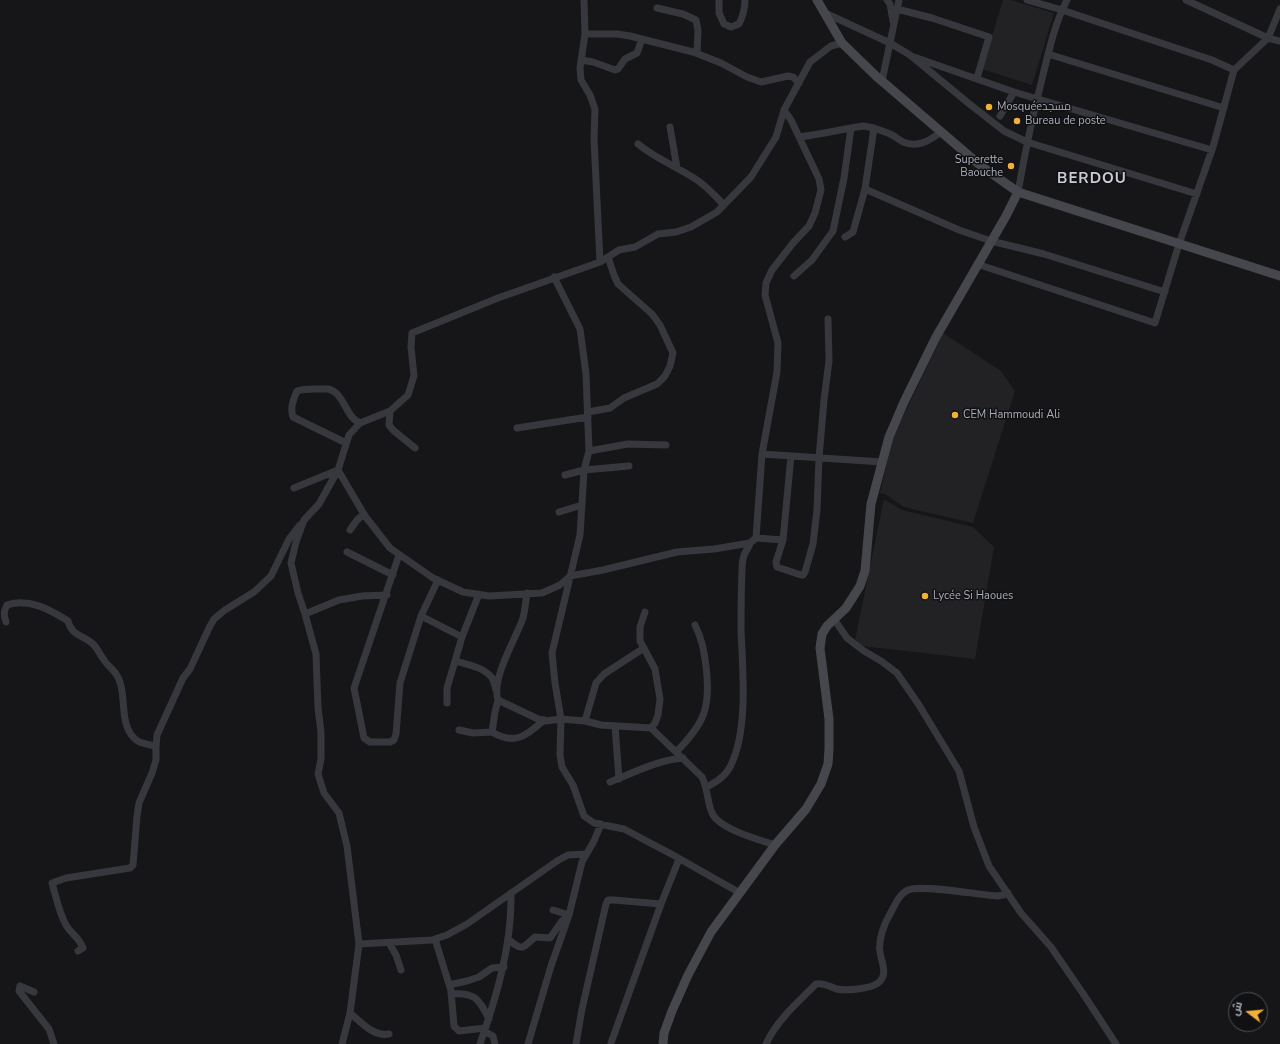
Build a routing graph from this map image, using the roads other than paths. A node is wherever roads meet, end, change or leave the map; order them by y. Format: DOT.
graph roads {
  1 [pos="584,0"];
  2 [pos="719,0"];
  3 [pos="744,0"];
  4 [pos="817,0"];
  5 [pos="887,0"];
  6 [pos="899,0"];
  7 [pos="1027,0"];
  8 [pos="1067,0"];
  9 [pos="1186,0"];
  10 [pos="1198,3"];
  11 [pos="657,8"];
  12 [pos="897,9"];
  13 [pos="1280,9"];
  14 [pos="1062,10"];
  15 [pos="824,13"];
  16 [pos="894,25"];
  17 [pos="585,34"];
  18 [pos="1268,38"];
  19 [pos="642,39"];
  20 [pos="1280,41"];
  21 [pos="842,43"];
  22 [pos="890,43"];
  23 [pos="697,53"];
  24 [pos="1048,54"];
  25 [pos="910,55"];
  26 [pos="581,60"];
  27 [pos="1234,70"];
  28 [pos="978,78"];
  29 [pos="882,81"];
  30 [pos="799,84"];
  31 [pos="1014,92"];
  32 [pos="1037,99"];
  33 [pos="1224,108"];
  34 [pos="784,110"];
  35 [pos="1000,116"];
  36 [pos="670,127"];
  37 [pos="851,128"];
  38 [pos="874,128"];
  39 [pos="941,132"];
  40 [pos="799,137"];
  41 [pos="1026,142"];
  42 [pos="638,144"];
  43 [pos="1212,150"];
  44 [pos="677,168"];
  45 [pos="865,188"];
  46 [pos="1018,192"];
  47 [pos="1197,194"];
  48 [pos="724,205"];
  49 [pos="845,237"];
  50 [pos="991,241"];
  51 [pos="1179,244"];
  52 [pos="608,257"];
  53 [pos="600,262"];
  54 [pos="977,264"];
  55 [pos="794,276"];
  56 [pos="1280,276"];
  57 [pos="554,277"];
  58 [pos="1165,292"];
  59 [pos="828,319"];
  60 [pos="390,411"];
  61 [pos="588,415"];
  62 [pos="360,423"];
  63 [pos="517,428"];
  64 [pos="346,443"];
  65 [pos="666,445"];
  66 [pos="415,448"];
  67 [pos="589,450"];
  68 [pos="762,454"];
  69 [pos="791,456"];
  70 [pos="819,458"];
  71 [pos="882,462"];
  72 [pos="628,466"];
  73 [pos="338,470"];
  74 [pos="584,470"];
  75 [pos="565,475"];
  76 [pos="294,488"];
  77 [pos="582,505"];
  78 [pos="559,512"];
  79 [pos="364,514"];
  80 [pos="304,520"];
  81 [pos="350,530"];
  82 [pos="753,540"];
  83 [pos="783,540"];
  84 [pos="347,552"];
  85 [pos="399,555"];
  86 [pos="393,575"];
  87 [pos="570,576"];
  88 [pos="438,580"];
  89 [pos="527,593"];
  90 [pos="479,594"];
  91 [pos="386,595"];
  92 [pos="644,612"];
  93 [pos="306,614"];
  94 [pos="421,616"];
  95 [pos="834,619"];
  96 [pos="6,622"];
  97 [pos="695,625"];
  98 [pos="462,637"];
  99 [pos="644,648"];
  100 [pos="454,661"];
  101 [pos="497,692"];
  102 [pos="498,700"];
  103 [pos="446,703"];
  104 [pos="561,719"];
  105 [pos="544,720"];
  106 [pos="585,721"];
  107 [pos="615,726"];
  108 [pos="651,728"];
  109 [pos="459,730"];
  110 [pos="492,732"];
  111 [pos="156,747"];
  112 [pos="676,752"];
  113 [pos="683,758"];
  114 [pos="619,779"];
  115 [pos="610,782"];
  116 [pos="707,787"];
  117 [pos="601,824"];
  118 [pos="775,845"];
  119 [pos="586,854"];
  120 [pos="680,859"];
  121 [pos="511,893"];
  122 [pos="740,893"];
  123 [pos="1008,893"];
  124 [pos="661,904"];
  125 [pos="553,910"];
  126 [pos="568,915"];
  127 [pos="435,939"];
  128 [pos="508,939"];
  129 [pos="389,943"];
  130 [pos="359,944"];
  131 [pos="78,951"];
  132 [pos="504,967"];
  133 [pos="401,970"];
  134 [pos="449,985"];
  135 [pos="34,992"];
  136 [pos="451,994"];
  137 [pos="350,1013"];
  138 [pos="489,1019"];
  139 [pos="485,1030"];
  140 [pos="664,1033"];
  141 [pos="389,1034"];
  142 [pos="611,1043"];
  143 [pos="54,1044"];
  144 [pos="342,1044"];
  145 [pos="480,1044"];
  146 [pos="495,1044"];
  147 [pos="528,1044"];
  148 [pos="576,1044"];
  149 [pos="662,1044"];
  150 [pos="668,1044"];
  151 [pos="766,1044"];
  152 [pos="1116,1044"];
  1 -- 17 [label="street"];
  2 -- 3 [label="street"];
  4 -- 15 [label="main road"];
  5 -- 16 [label="street"];
  6 -- 12 [label="street"];
  7 -- 14 [label="street"];
  8 -- 14 [label="street"];
  9 -- 10 [label="street"];
  10 -- 18 [label="street"];
  11 -- 23 [label="street"];
  12 -- 16 [label="street"];
  12 -- 28 [label="street"];
  13 -- 18 [label="street"];
  14 -- 24 [label="street"];
  14 -- 27 [label="street"];
  15 -- 21 [label="main road"];
  15 -- 22 [label="street"];
  16 -- 22 [label="street"];
  17 -- 19 [label="street"];
  17 -- 26 [label="street"];
  18 -- 20 [label="street"];
  18 -- 27 [label="street"];
  19 -- 23 [label="street"];
  19 -- 26 [label="street"];
  21 -- 29 [label="main road"];
  21 -- 30 [label="street"];
  22 -- 25 [label="street"];
  22 -- 29 [label="street"];
  23 -- 30 [label="street"];
  24 -- 32 [label="street"];
  24 -- 33 [label="street"];
  25 -- 28 [label="street"];
  25 -- 41 [label="street"];
  26 -- 53 [label="street"];
  27 -- 33 [label="street"];
  28 -- 31 [label="street"];
  29 -- 39 [label="main road"];
  30 -- 34 [label="street"];
  31 -- 32 [label="street"];
  31 -- 35 [label="street"];
  32 -- 41 [label="street"];
  32 -- 43 [label="street"];
  33 -- 43 [label="street"];
  34 -- 40 [label="street"];
  34 -- 48 [label="street"];
  36 -- 44 [label="street"];
  37 -- 38 [label="street"];
  37 -- 40 [label="street"];
  37 -- 55 [label="street"];
  38 -- 39 [label="street"];
  38 -- 45 [label="street"];
  39 -- 46 [label="main road"];
  40 -- 68 [label="street"];
  41 -- 46 [label="street"];
  41 -- 47 [label="street"];
  42 -- 44 [label="street"];
  43 -- 47 [label="street"];
  44 -- 48 [label="street"];
  45 -- 49 [label="street"];
  45 -- 50 [label="street"];
  46 -- 50 [label="main road"];
  46 -- 51 [label="main road"];
  47 -- 51 [label="street"];
  48 -- 52 [label="street"];
  50 -- 54 [label="main road"];
  50 -- 58 [label="street"];
  51 -- 56 [label="main road"];
  51 -- 58 [label="street"];
  52 -- 53 [label="street"];
  52 -- 61 [label="street"];
  53 -- 57 [label="street"];
  54 -- 58 [label="street"];
  54 -- 71 [label="main road"];
  57 -- 60 [label="street"];
  57 -- 61 [label="street"];
  59 -- 70 [label="street"];
  60 -- 62 [label="street"];
  60 -- 66 [label="street"];
  61 -- 63 [label="street"];
  61 -- 67 [label="street"];
  62 -- 64 [label="street"];
  62 -- 64 [label="street"];
  64 -- 73 [label="street"];
  65 -- 67 [label="street"];
  67 -- 74 [label="street"];
  68 -- 69 [label="street"];
  68 -- 82 [label="street"];
  69 -- 70 [label="street"];
  69 -- 83 [label="street"];
  70 -- 71 [label="street"];
  70 -- 83 [label="street"];
  71 -- 95 [label="main road"];
  72 -- 74 [label="street"];
  73 -- 76 [label="street"];
  73 -- 79 [label="street"];
  73 -- 80 [label="street"];
  74 -- 75 [label="street"];
  74 -- 77 [label="street"];
  77 -- 78 [label="street"];
  77 -- 87 [label="street"];
  79 -- 81 [label="street"];
  79 -- 85 [label="street"];
  80 -- 93 [label="street"];
  80 -- 111 [label="street"];
  82 -- 83 [label="street"];
  82 -- 87 [label="street"];
  82 -- 116 [label="street"];
  84 -- 86 [label="street"];
  85 -- 86 [label="street"];
  85 -- 88 [label="street"];
  86 -- 91 [label="street"];
  87 -- 89 [label="street"];
  87 -- 104 [label="street"];
  88 -- 90 [label="street"];
  88 -- 94 [label="street"];
  89 -- 90 [label="street"];
  89 -- 101 [label="street"];
  90 -- 98 [label="street"];
  91 -- 93 [label="street"];
  91 -- 94 [label="street"];
  92 -- 99 [label="street"];
  93 -- 130 [label="street"];
  94 -- 98 [label="street"];
  95 -- 118 [label="main road"];
  95 -- 123 [label="street"];
  96 -- 111 [label="street"];
  97 -- 112 [label="street"];
  98 -- 100 [label="street"];
  99 -- 106 [label="street"];
  99 -- 108 [label="street"];
  100 -- 101 [label="street"];
  100 -- 103 [label="street"];
  101 -- 102 [label="street"];
  102 -- 105 [label="street"];
  102 -- 110 [label="street"];
  104 -- 105 [label="street"];
  104 -- 106 [label="street"];
  104 -- 117 [label="street"];
  105 -- 110 [label="street"];
  106 -- 107 [label="street"];
  107 -- 108 [label="street"];
  107 -- 114 [label="street"];
  108 -- 112 [label="street"];
  109 -- 110 [label="street"];
  111 -- 131 [label="street"];
  112 -- 113 [label="street"];
  113 -- 114 [label="street"];
  113 -- 116 [label="street"];
  114 -- 115 [label="street"];
  116 -- 118 [label="street"];
  117 -- 119 [label="street"];
  117 -- 120 [label="street"];
  118 -- 122 [label="main road"];
  119 -- 121 [label="street"];
  119 -- 126 [label="street"];
  120 -- 122 [label="street"];
  120 -- 124 [label="street"];
  121 -- 127 [label="street"];
  121 -- 128 [label="street"];
  122 -- 140 [label="main road"];
  123 -- 151 [label="street"];
  123 -- 152 [label="street"];
  124 -- 142 [label="street"];
  124 -- 148 [label="street"];
  125 -- 126 [label="street"];
  126 -- 128 [label="street"];
  126 -- 147 [label="street"];
  127 -- 129 [label="street"];
  127 -- 134 [label="street"];
  128 -- 132 [label="street"];
  129 -- 130 [label="street"];
  129 -- 133 [label="street"];
  130 -- 137 [label="street"];
  132 -- 134 [label="street"];
  132 -- 138 [label="street"];
  134 -- 136 [label="street"];
  135 -- 143 [label="street"];
  136 -- 138 [label="street"];
  136 -- 139 [label="street"];
  137 -- 141 [label="street"];
  137 -- 144 [label="street"];
  138 -- 139 [label="street"];
  139 -- 145 [label="street"];
  139 -- 146 [label="street"];
  140 -- 149 [label="main road"];
  140 -- 150 [label="street"];
}
